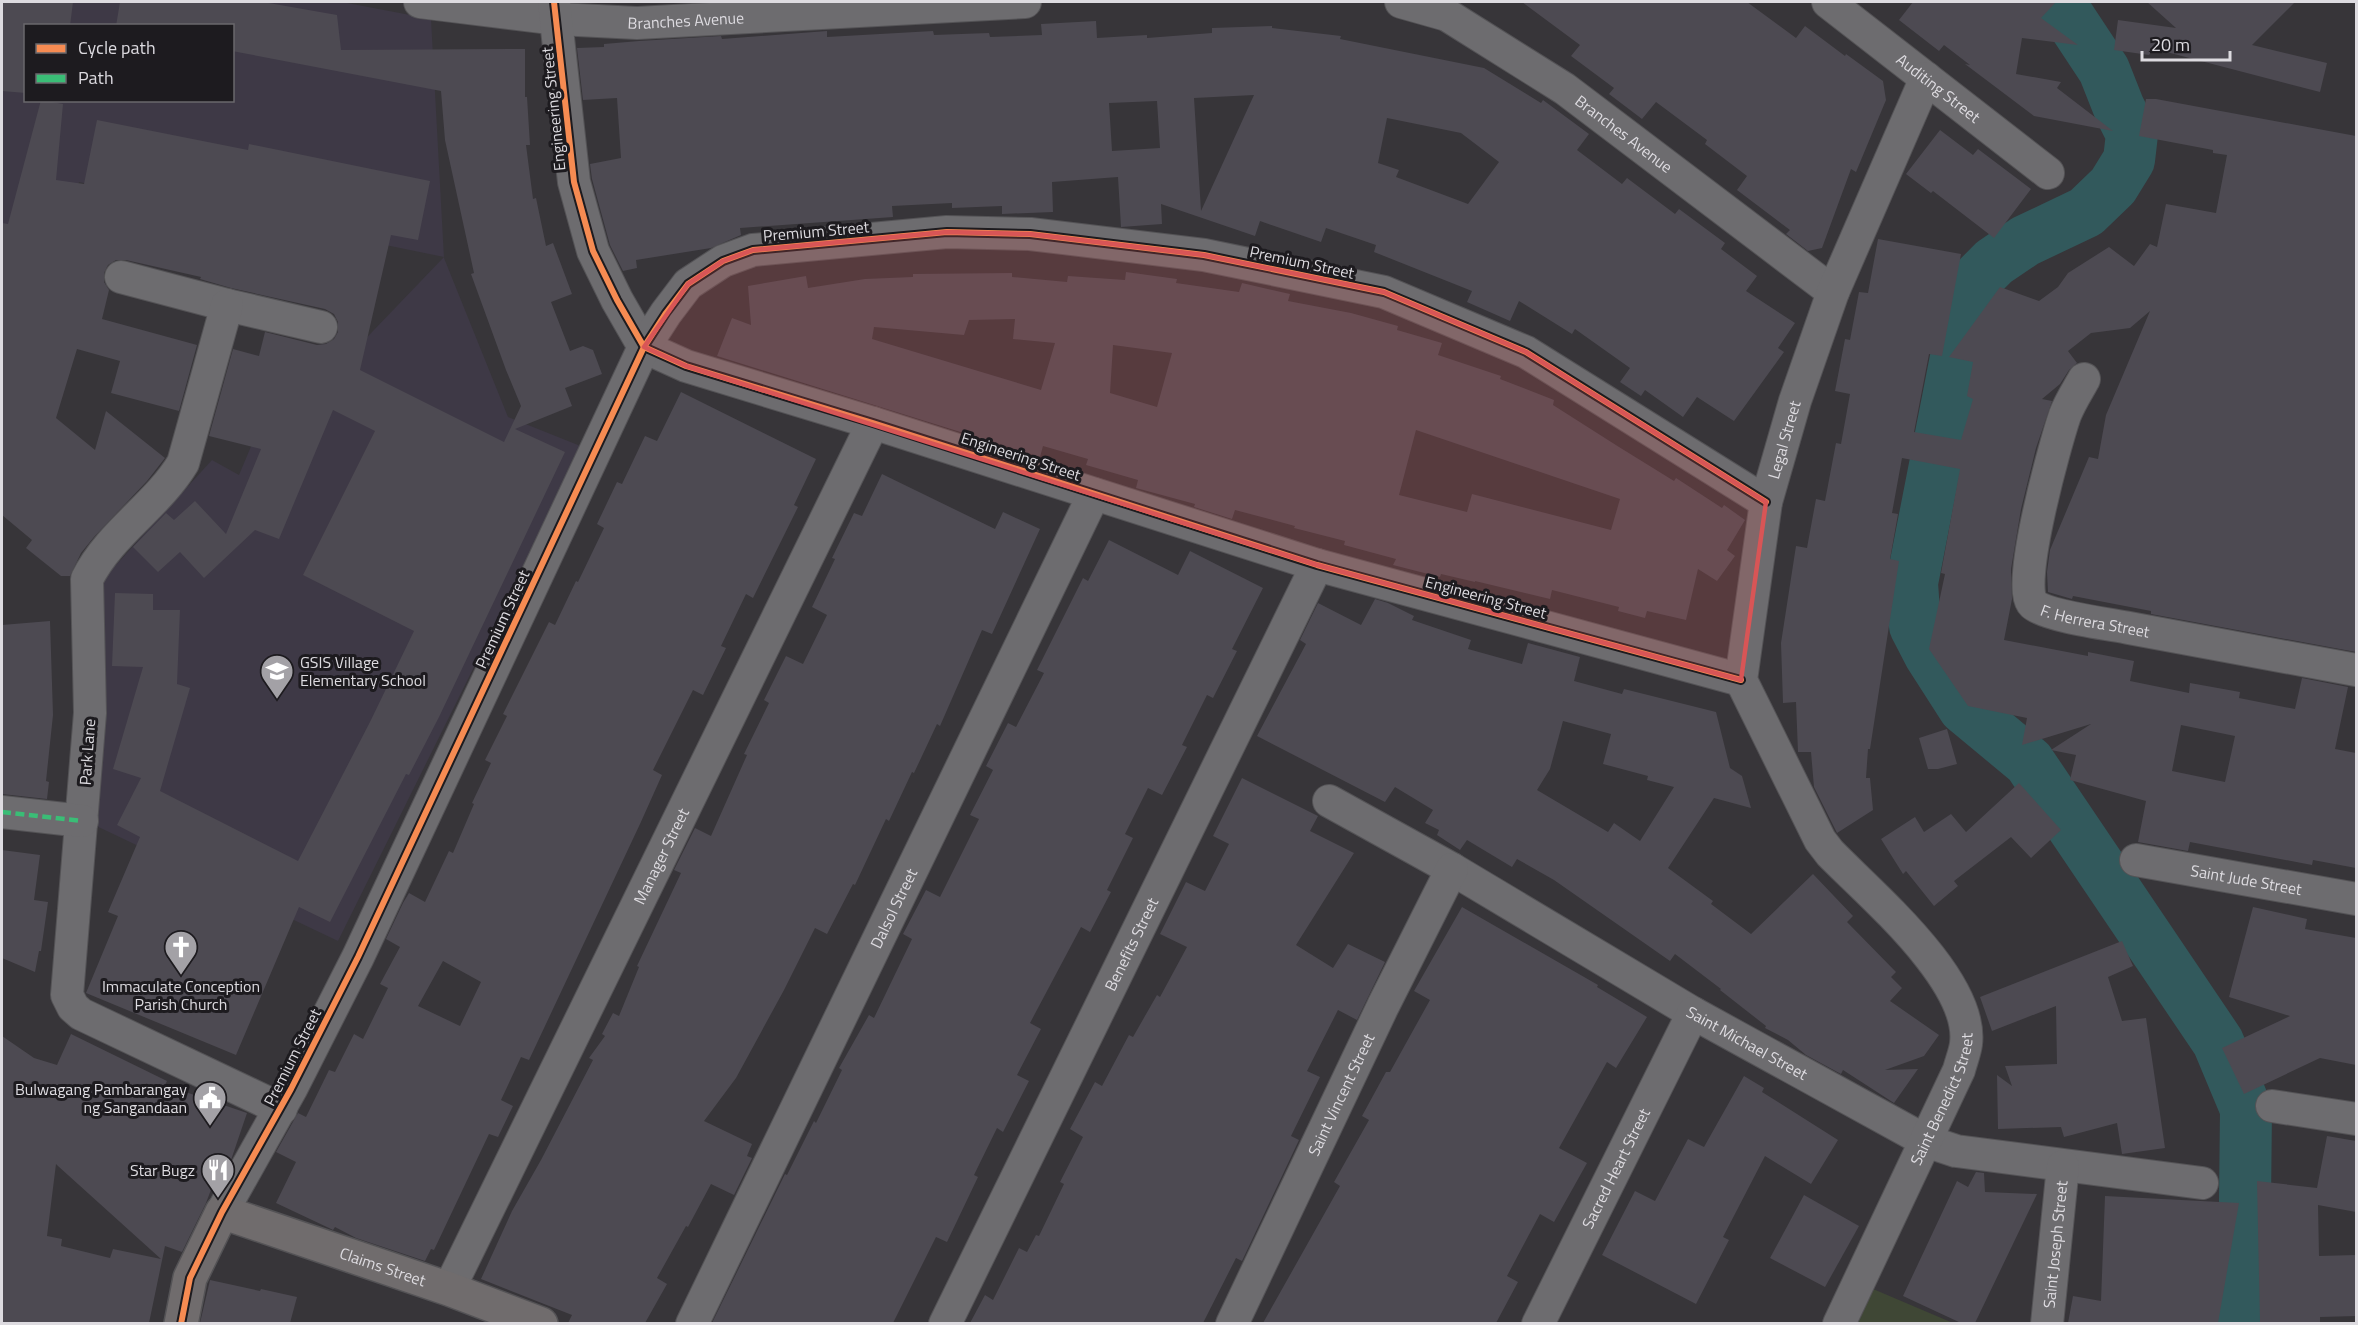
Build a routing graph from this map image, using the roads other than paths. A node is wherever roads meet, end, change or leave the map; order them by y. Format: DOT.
graph roads {
  1 [pos="420,2"];
  2 [pos="1025,2"];
  3 [pos="1401,2"];
  4 [pos="1828,2"];
  5 [pos="556,10"];
  6 [pos="1926,78"];
  7 [pos="2048,173"];
  8 [pos="121,277"];
  9 [pos="1833,292"];
  10 [pos="227,305"];
  11 [pos="321,327"];
  12 [pos="644,347"];
  13 [pos="2084,378"];
  14 [pos="873,423"];
  15 [pos="1094,494"];
  16 [pos="1766,502"];
  17 [pos="1317,565"];
  18 [pos="2356,670"];
  19 [pos="1741,680"];
  20 [pos="1329,801"];
  21 [pos="2,812"];
  22 [pos="82,821"];
  23 [pos="2136,860"];
  24 [pos="1452,869"];
  25 [pos="2356,898"];
  26 [pos="1693,1013"];
  27 [pos="2272,1106"];
  28 [pos="281,1108"];
  29 [pos="2356,1119"];
  30 [pos="1926,1141"];
  31 [pos="2063,1166"];
  32 [pos="2202,1183"];
  33 [pos="222,1212"];
  34 [pos="449,1288"];
  35 [pos="181,1323"];
  36 [pos="541,1323"];
  37 [pos="692,1323"];
  38 [pos="945,1323"];
  39 [pos="1232,1323"];
  40 [pos="1538,1323"];
  41 [pos="1839,1323"];
  42 [pos="2047,1323"];
  1 -- 5 [label="street, Branches Avenue"];
  2 -- 5 [label="street, Branches Avenue"];
  3 -- 9 [label="street, Branches Avenue"];
  4 -- 6 [label="street, Auditing Street"];
  5 -- 12 [label="street, Engineering Street"];
  6 -- 7 [label="street, Auditing Street"];
  6 -- 9 [label="street, Legal Street"];
  8 -- 10 [label="street"];
  9 -- 16 [label="street, Legal Street"];
  10 -- 11 [label="street"];
  10 -- 22 [label="street, Park Lane"];
  12 -- 14 [label="street, Engineering Street"];
  12 -- 16 [label="street, Premium Street"];
  12 -- 28 [label="street, Premium Street"];
  13 -- 18 [label="street, F. Herrera Street"];
  14 -- 15 [label="street, Engineering Street"];
  14 -- 34 [label="street, Manager Street"];
  15 -- 17 [label="street, Engineering Street"];
  15 -- 37 [label="street, Dalsol Street"];
  16 -- 19 [label="street, Legal Street"];
  17 -- 19 [label="street, Engineering Street"];
  17 -- 38 [label="street, Benefits Street"];
  19 -- 30 [label="street, Saint Benedict Street"];
  20 -- 24 [label="street, Saint Michael Street"];
  21 -- 22 [label="street"];
  22 -- 28 [label="street, Park Lane"];
  23 -- 25 [label="street, Saint Jude Street"];
  24 -- 26 [label="street, Saint Michael Street"];
  24 -- 39 [label="street, Saint Vincent Street"];
  26 -- 30 [label="street, Saint Michael Street"];
  26 -- 40 [label="street, Sacred Heart Street"];
  27 -- 29 [label="street"];
  28 -- 33 [label="street, Premium Street"];
  30 -- 31 [label="street, Saint Michael Street"];
  30 -- 41 [label="street, Saint Benedict Street"];
  31 -- 32 [label="street, Saint Michael Street"];
  31 -- 42 [label="street, Saint Joseph Street"];
  33 -- 34 [label="street, Claims Street"];
  33 -- 35 [label="street, Premium Street"];
  34 -- 36 [label="street, Claims Street"];
}
